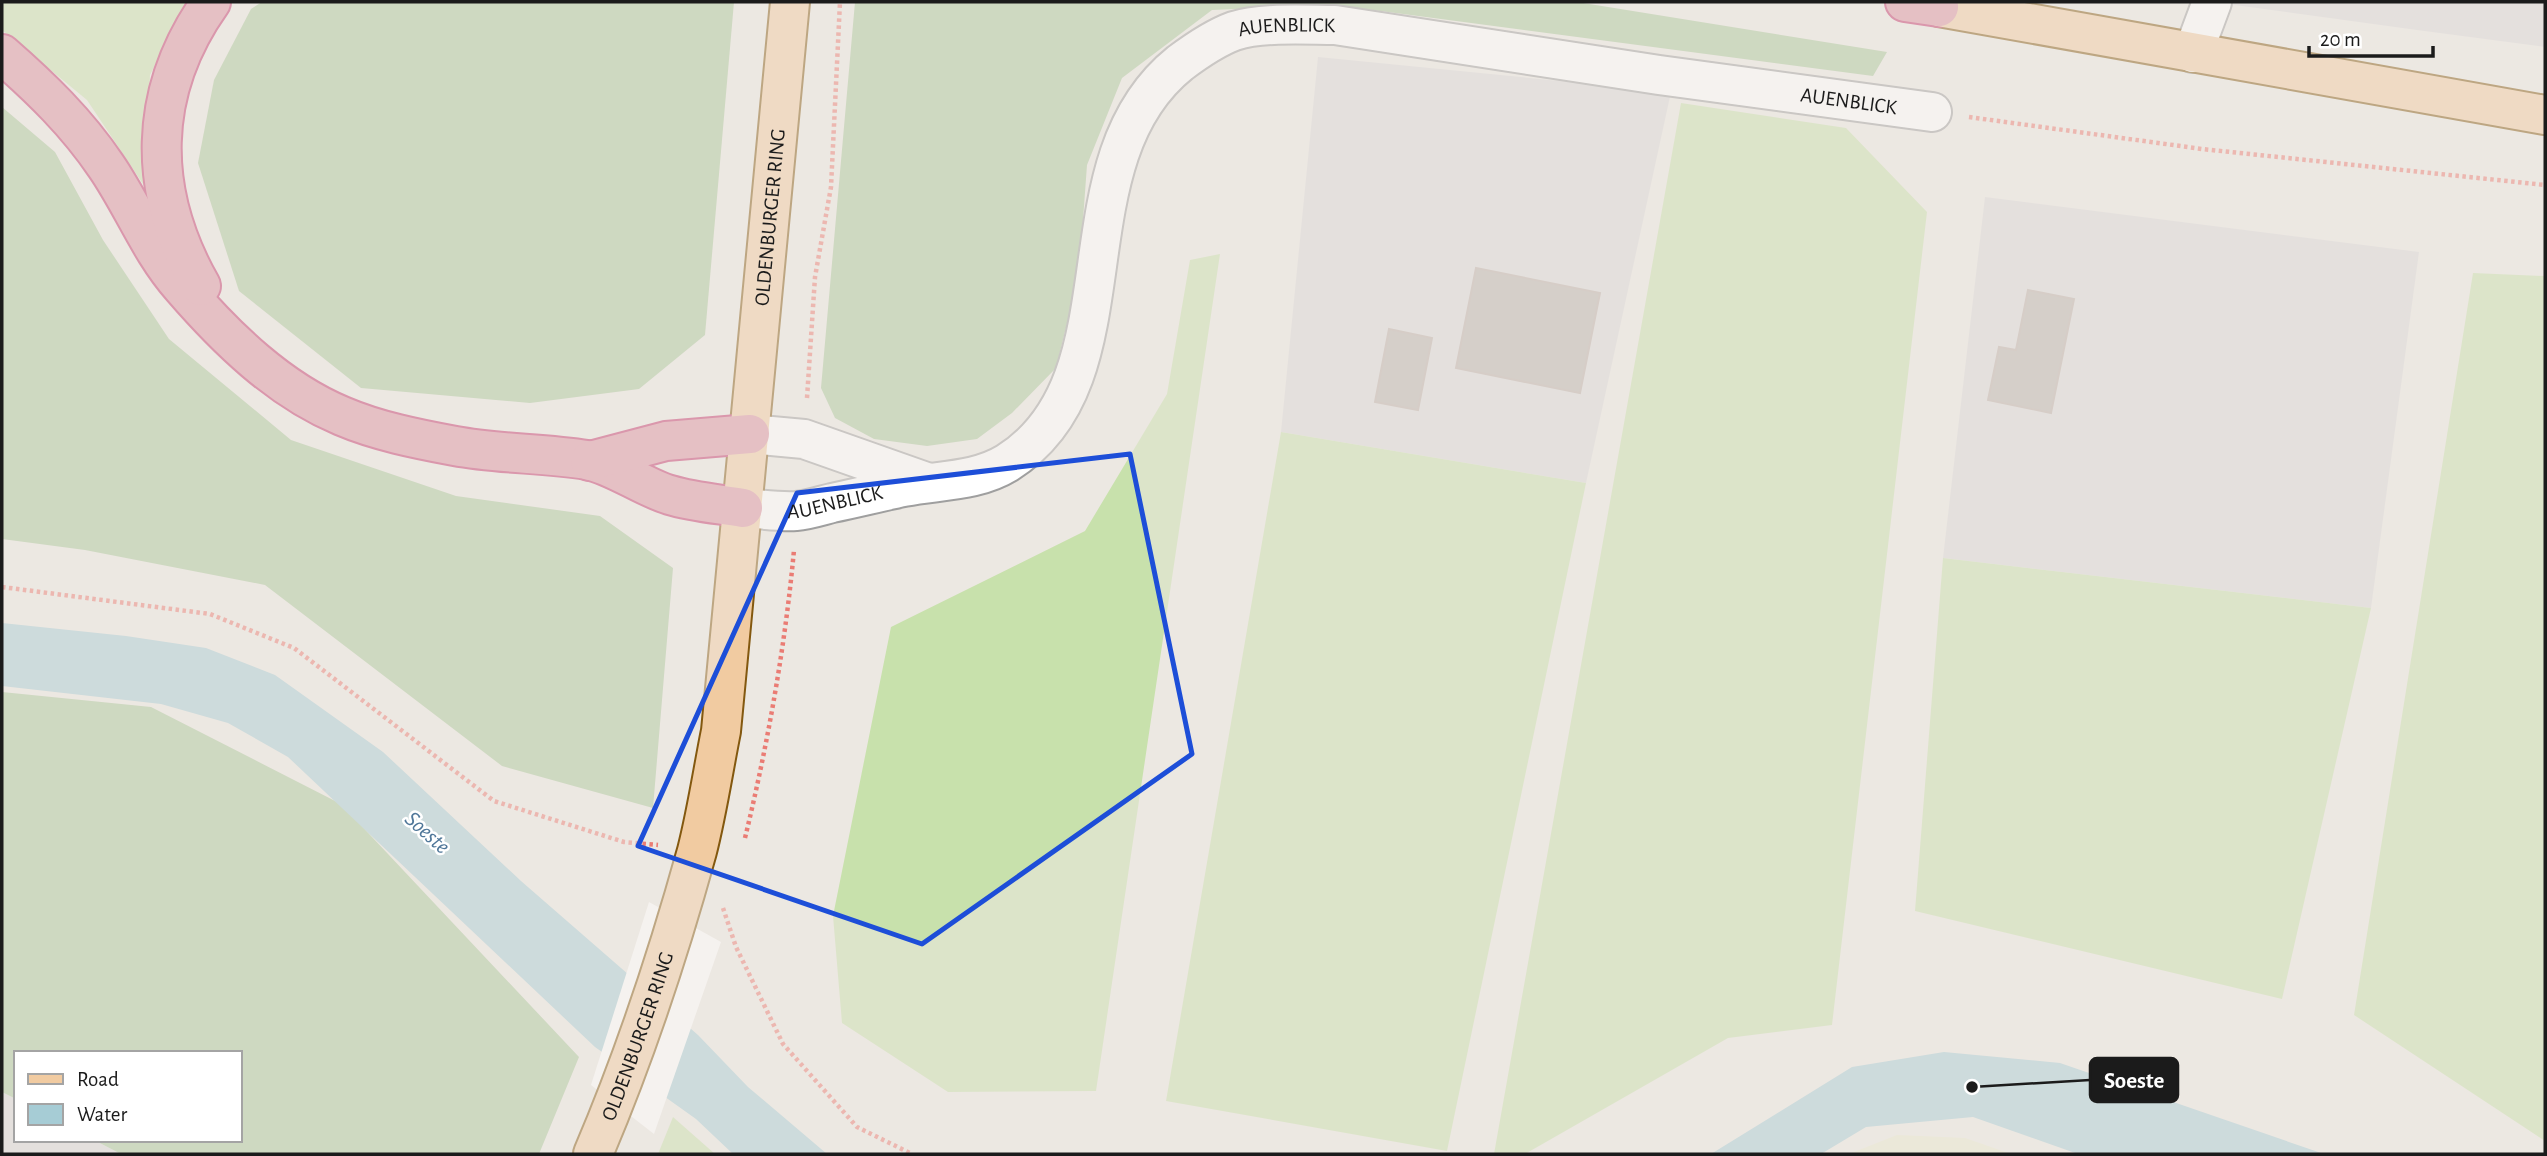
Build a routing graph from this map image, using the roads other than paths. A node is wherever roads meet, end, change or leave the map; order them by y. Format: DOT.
graph roads {
  1 [pos="211,2"];
  2 [pos="790,2"];
  3 [pos="2212,2"];
  4 [pos="1926,4"];
  5 [pos="2193,53"];
  6 [pos="2,54"];
  7 [pos="1931,112"];
  8 [pos="2545,115"];
  9 [pos="234,342"];
  10 [pos="750,434"];
  11 [pos="590,461"];
  12 [pos="926,482"];
  13 [pos="743,508"];
  14 [pos="593,1154"];
  1 -- 9 [label="highway"];
  2 -- 10 [label="main road, OLDENBURGER RING"];
  3 -- 5 [label="street"];
  4 -- 5 [label="main road"];
  5 -- 8 [label="main road"];
  6 -- 9 [label="highway"];
  7 -- 12 [label="street, AUENBLICK"];
  9 -- 11 [label="highway"];
  10 -- 11 [label="highway"];
  10 -- 12 [label="street, AUENBLICK"];
  10 -- 13 [label="main road, OLDENBURGER RING"];
  11 -- 13 [label="highway"];
  12 -- 13 [label="street, AUENBLICK"];
  13 -- 14 [label="main road, OLDENBURGER RING"];
}
